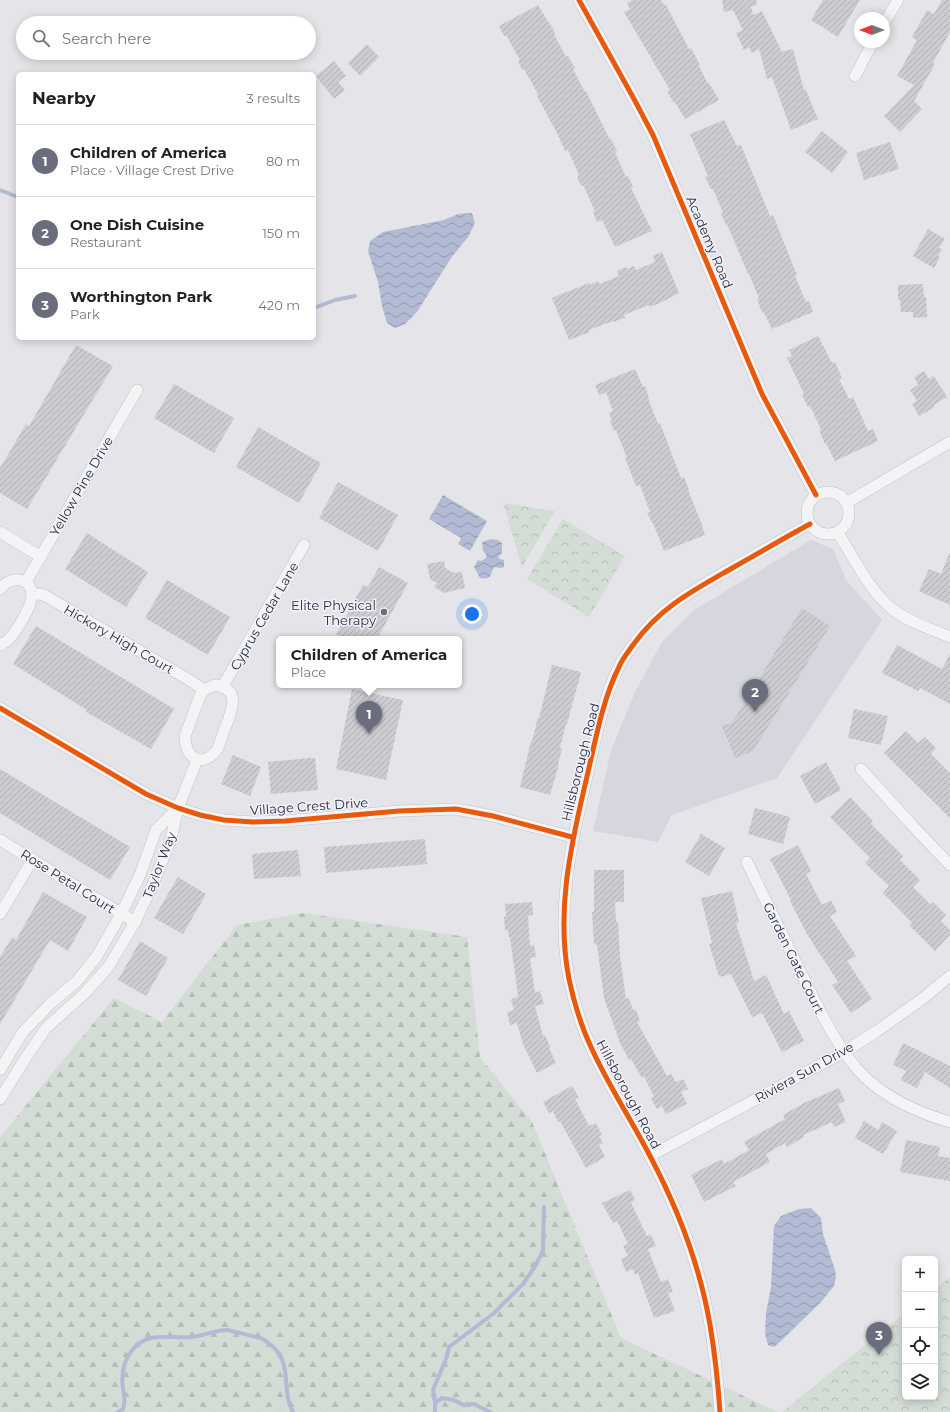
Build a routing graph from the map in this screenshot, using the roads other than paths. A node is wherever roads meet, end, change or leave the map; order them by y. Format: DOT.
graph roads {
  1 [pos="579,0"];
  2 [pos="898,0"];
  3 [pos="890,13"];
  4 [pos="871,48"];
  5 [pos="855,76"];
  6 [pos="137,390"];
  7 [pos="950,442"];
  8 [pos="816,495"];
  9 [pos="846,503"];
  10 [pos="810,524"];
  11 [pos="0,532"];
  12 [pos="837,532"];
  13 [pos="304,545"];
  14 [pos="41,556"];
  15 [pos="26,582"];
  16 [pos="0,589"];
  17 [pos="32,593"];
  18 [pos="950,637"];
  19 [pos="0,645"];
  20 [pos="223,686"];
  21 [pos="204,690"];
  22 [pos="0,708"];
  23 [pos="197,760"];
  24 [pos="861,769"];
  25 [pos="178,808"];
  26 [pos="572,837"];
  27 [pos="0,840"];
  28 [pos="33,859"];
  29 [pos="747,862"];
  30 [pos="950,865"];
  31 [pos="0,914"];
  32 [pos="121,914"];
  33 [pos="135,922"];
  34 [pos="950,976"];
  35 [pos="844,1052"];
  36 [pos="0,1070"];
  37 [pos="0,1099"];
  38 [pos="950,1122"];
  39 [pos="650,1156"];
  40 [pos="720,1412"];
  1 -- 8 [label="street, Academy Road"];
  2 -- 3 [label="street"];
  4 -- 5 [label="street"];
  6 -- 14 [label="street, Yellow Pine Drive"];
  7 -- 9 [label="street"];
  8 -- 9 [label="street"];
  8 -- 10 [label="street"];
  9 -- 12 [label="street"];
  10 -- 12 [label="street"];
  10 -- 26 [label="street, Hillsborough Road"];
  11 -- 14 [label="street"];
  12 -- 18 [label="street"];
  13 -- 20 [label="street, Cyprus Cedar Lane"];
  14 -- 15 [label="street, Yellow Pine Drive"];
  15 -- 16 [label="street"];
  15 -- 17 [label="street"];
  17 -- 19 [label="street"];
  17 -- 21 [label="street, Hickory High Court"];
  20 -- 21 [label="street"];
  20 -- 23 [label="street"];
  21 -- 23 [label="street"];
  22 -- 25 [label="street, Village Crest Drive"];
  23 -- 25 [label="street"];
  24 -- 30 [label="street"];
  25 -- 26 [label="street, Village Crest Drive"];
  25 -- 32 [label="street, Taylor Way"];
  25 -- 33 [label="street, Taylor Way"];
  26 -- 39 [label="street, Hillsborough Road"];
  27 -- 28 [label="street, Rose Petal Court"];
  28 -- 31 [label="street"];
  28 -- 32 [label="street, Rose Petal Court"];
  29 -- 35 [label="street, Garden Gate Court"];
  32 -- 33 [label="street, Rose Petal Court"];
  32 -- 36 [label="street, Taylor Way"];
  33 -- 37 [label="street, Taylor Way"];
  34 -- 35 [label="street, Riviera Sun Drive"];
  35 -- 38 [label="street, Garden Gate Court"];
  35 -- 39 [label="street, Riviera Sun Drive"];
  39 -- 40 [label="street, Hillsborough Road"];
}
